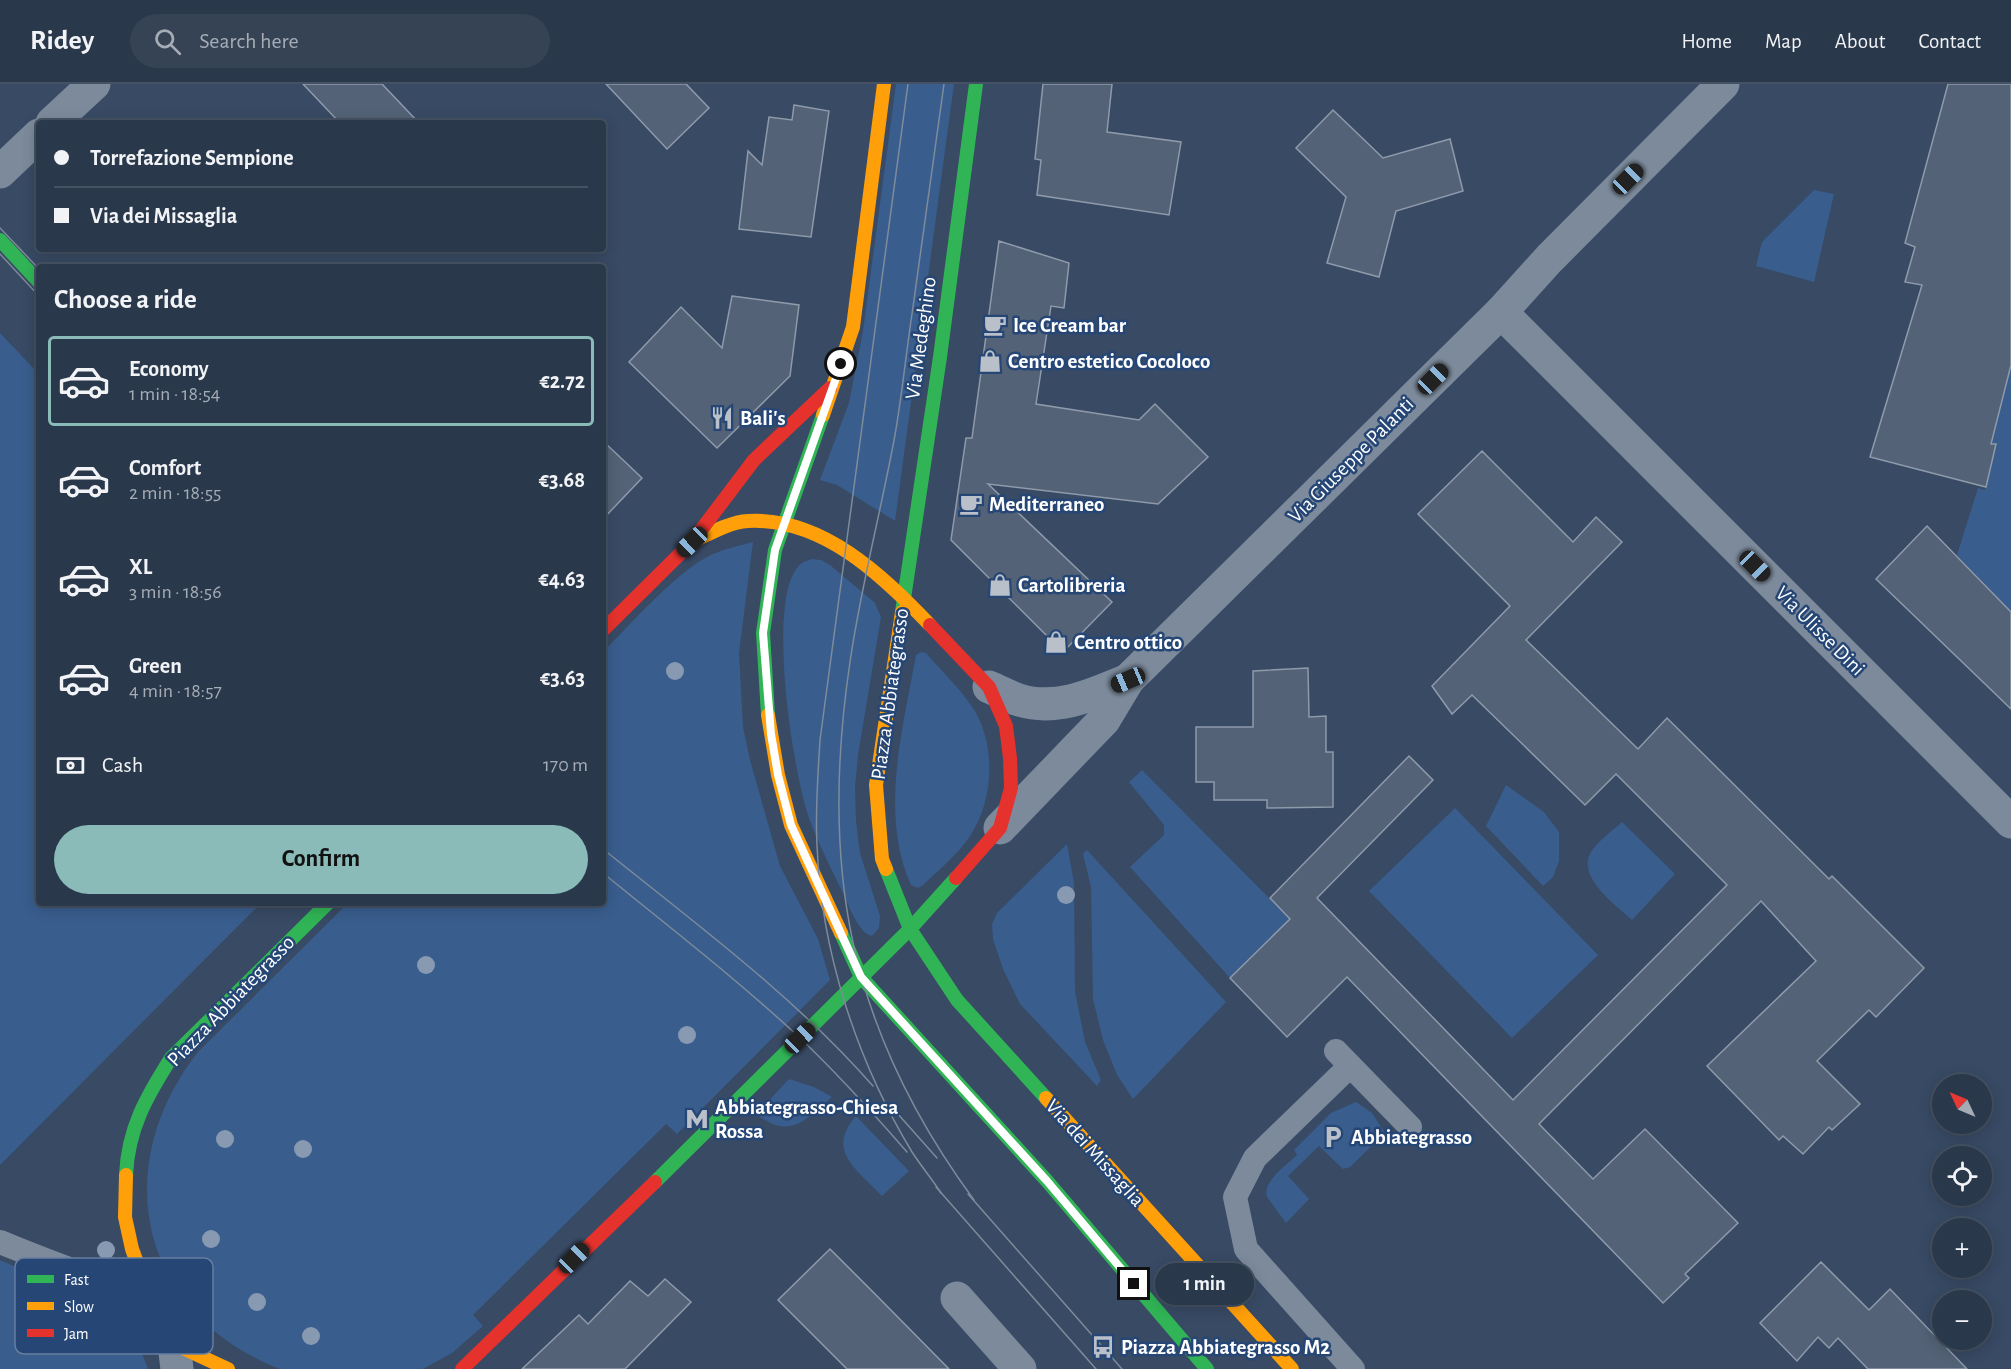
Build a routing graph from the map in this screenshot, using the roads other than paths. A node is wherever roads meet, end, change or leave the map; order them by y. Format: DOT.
graph roads {
  1 [pos="94,84"];
  2 [pos="884,84"];
  3 [pos="976,84"];
  4 [pos="1723,84"];
  5 [pos="55,120"];
  6 [pos="36,138"];
  7 [pos="0,172"];
  8 [pos="0,240"];
  9 [pos="36,279"];
  10 [pos="1501,312"];
  11 [pos="835,382"];
  12 [pos="785,523"];
  13 [pos="692,542"];
  14 [pos="904,598"];
  15 [pos="606,627"];
  16 [pos="1128,680"];
  17 [pos="989,687"];
  18 [pos="2011,822"];
  19 [pos="1000,828"];
  20 [pos="325,906"];
  21 [pos="910,929"];
  22 [pos="861,977"];
  23 [pos="1410,1128"];
  24 [pos="0,1242"];
  25 [pos="41,1258"];
  26 [pos="135,1258"];
  27 [pos="957,1298"];
  28 [pos="175,1357"];
  29 [pos="228,1369"];
  30 [pos="462,1369"];
  31 [pos="1020,1369"];
  32 [pos="1207,1369"];
  33 [pos="1292,1369"];
  34 [pos="1353,1369"];
  1 -- 5 [label="street"];
  2 -- 11 [label="main road"];
  3 -- 14 [label="main road, Via Medeghino"];
  4 -- 10 [label="street, Via Giuseppe Palanti"];
  6 -- 7 [label="street"];
  8 -- 9 [label="main road"];
  10 -- 16 [label="street, Via Giuseppe Palanti"];
  10 -- 18 [label="street, Via Ulisse Dini"];
  11 -- 12 [label="main road"];
  11 -- 13 [label="main road, Piazza Abbiategrasso"];
  12 -- 13 [label="main road, Piazza Abbiategrasso"];
  12 -- 14 [label="main road, Piazza Abbiategrasso"];
  12 -- 22 [label="main road"];
  13 -- 15 [label="main road, Piazza Abbiategrasso"];
  14 -- 17 [label="main road, Piazza Abbiategrasso"];
  14 -- 21 [label="main road, Piazza Abbiategrasso"];
  16 -- 17 [label="street, Piazza Abbiategrasso"];
  16 -- 19 [label="street, Piazza Abbiategrasso"];
  17 -- 19 [label="main road, Piazza Abbiategrasso"];
  19 -- 21 [label="main road, Piazza Abbiategrasso"];
  20 -- 26 [label="main road, Piazza Abbiategrasso"];
  21 -- 22 [label="main road, Piazza Abbiategrasso"];
  21 -- 33 [label="main road, Via dei Missaglia"];
  22 -- 30 [label="main road, Piazza Abbiategrasso"];
  22 -- 32 [label="main road"];
  23 -- 34 [label="lane"];
  24 -- 25 [label="lane"];
  27 -- 31 [label="street"];
  28 -- 29 [label="main road, Piazza Abbiategrasso"];
}
